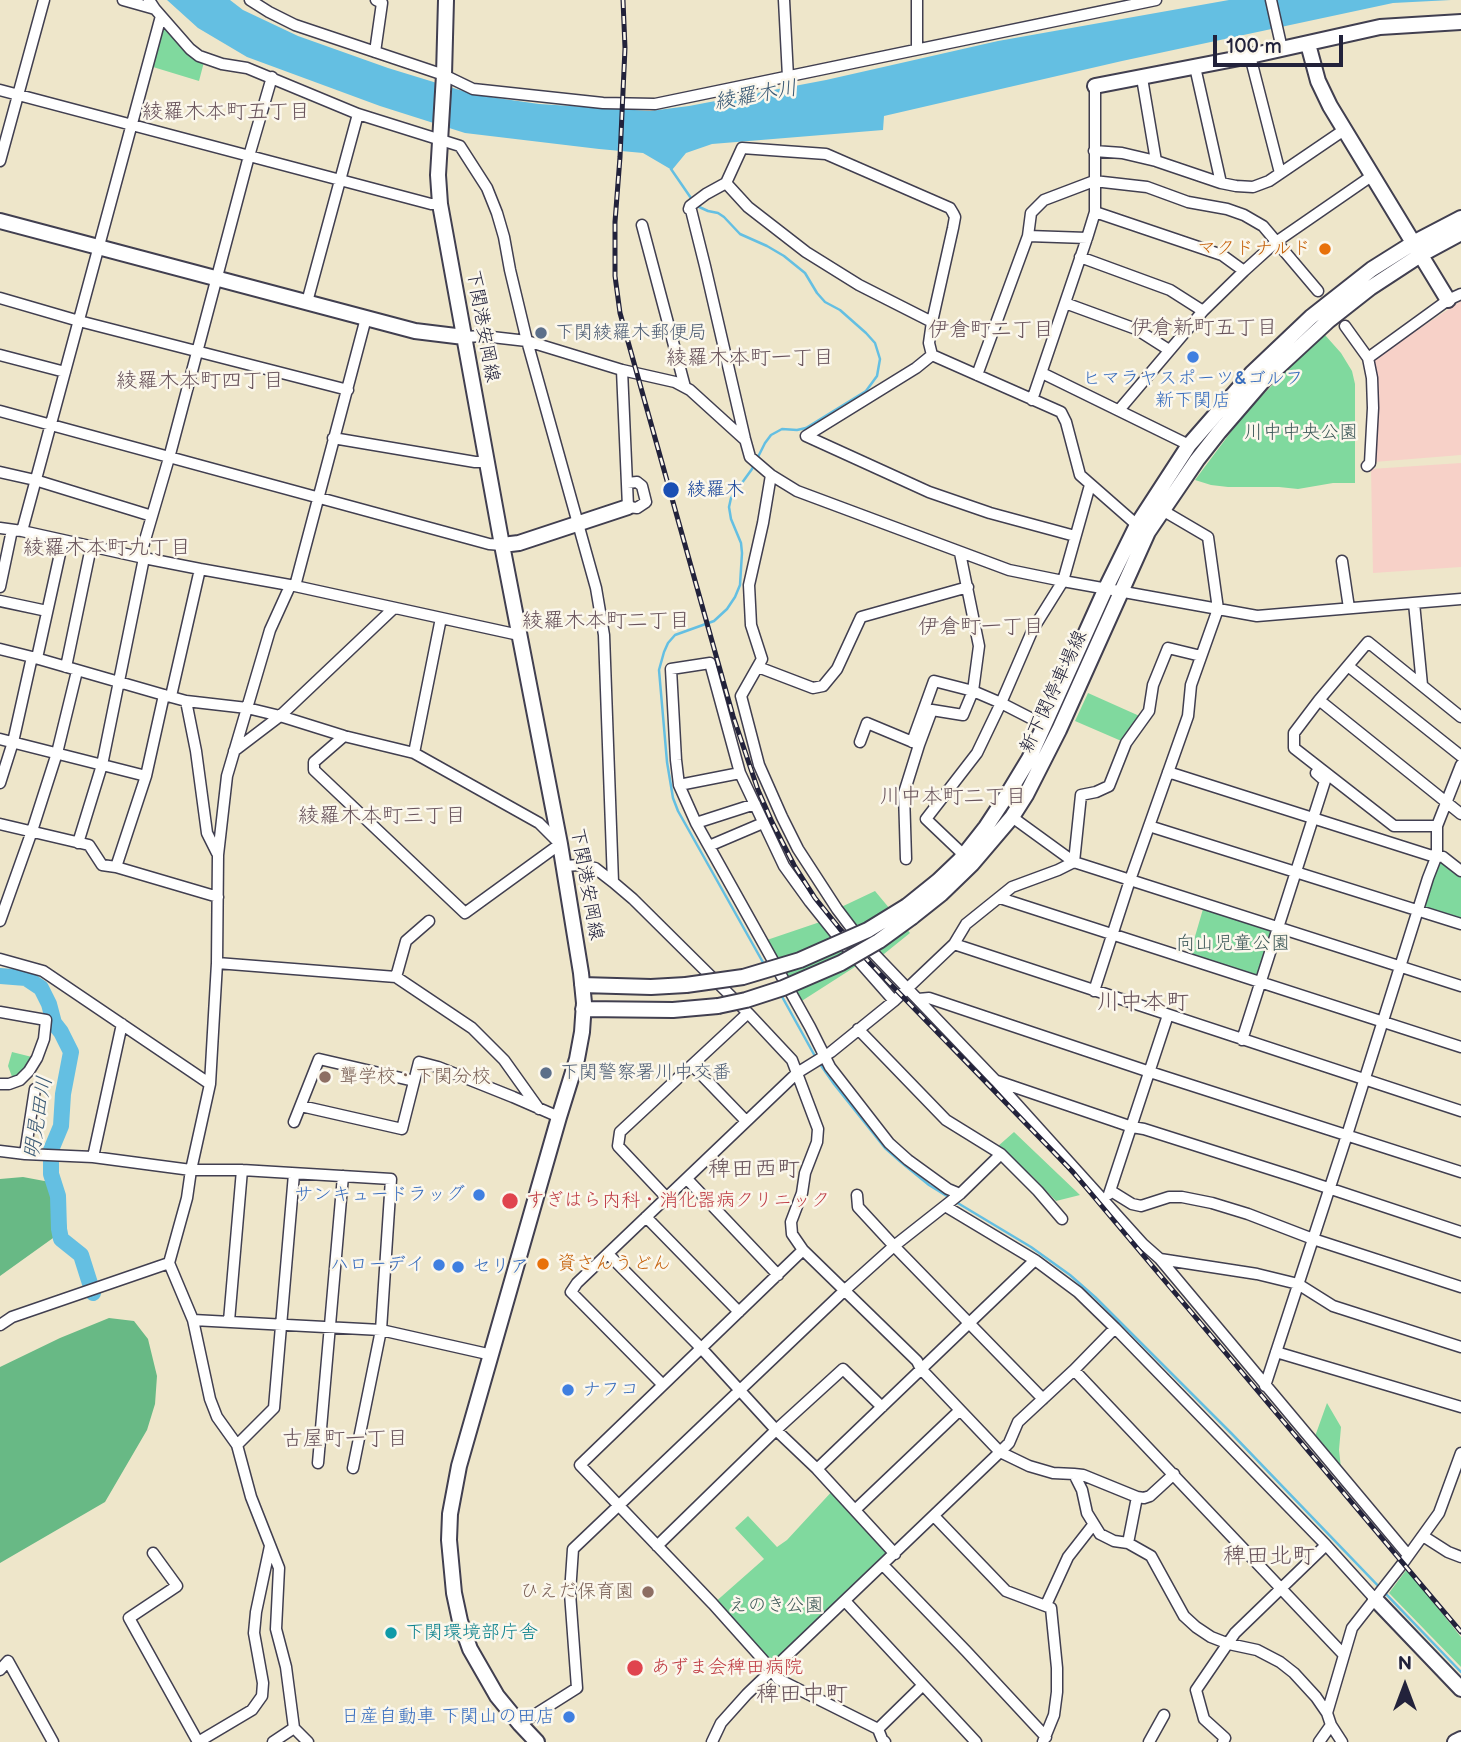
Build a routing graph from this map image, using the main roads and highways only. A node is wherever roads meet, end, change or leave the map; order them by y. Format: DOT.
graph roads {
  1 [pos="446,0"];
  2 [pos="1461,22"];
  3 [pos="1308,44"];
  4 [pos="1096,86"];
  5 [pos="1461,218"];
  6 [pos="0,221"];
  7 [pos="1461,233"];
  8 [pos="1418,248"];
  9 [pos="1455,297"];
  10 [pos="464,337"];
  11 [pos="628,507"];
  12 [pos="502,545"];
  13 [pos="1113,590"];
  14 [pos="968,859"];
  15 [pos="909,912"];
  16 [pos="582,985"];
  17 [pos="583,1009"];
  18 [pos="1376,1597"];
  19 [pos="1461,1689"];
  20 [pos="1461,1739"];
  21 [pos="537,1742"];
  22 [pos="1455,1742"];
  1 -- 10 [label="main road, 下関港安岡線"];
  2 -- 3 [label="main road"];
  3 -- 4 [label="main road"];
  3 -- 8 [label="main road"];
  5 -- 8 [label="main road, 新下関停車場線"];
  6 -- 10 [label="main road"];
  7 -- 8 [label="main road, 新下関停車場線"];
  8 -- 9 [label="main road"];
  8 -- 13 [label="main road, 新下関停車場線"];
  8 -- 13 [label="main road, 新下関停車場線"];
  10 -- 12 [label="main road, 下関港安岡線"];
  11 -- 12 [label="main road"];
  12 -- 16 [label="main road, 下関港安岡線"];
  13 -- 14 [label="main road, 新下関停車場線"];
  13 -- 14 [label="main road, 新下関停車場線"];
  14 -- 15 [label="main road, 新下関停車場線"];
  15 -- 16 [label="main road, 新下関停車場線, bridge"];
  15 -- 17 [label="main road, 新下関停車場線, bridge"];
  16 -- 17 [label="main road, 下関港安岡線"];
  17 -- 21 [label="main road, 下関港安岡線"];
  18 -- 19 [label="main road"];
  20 -- 22 [label="main road"];
}
